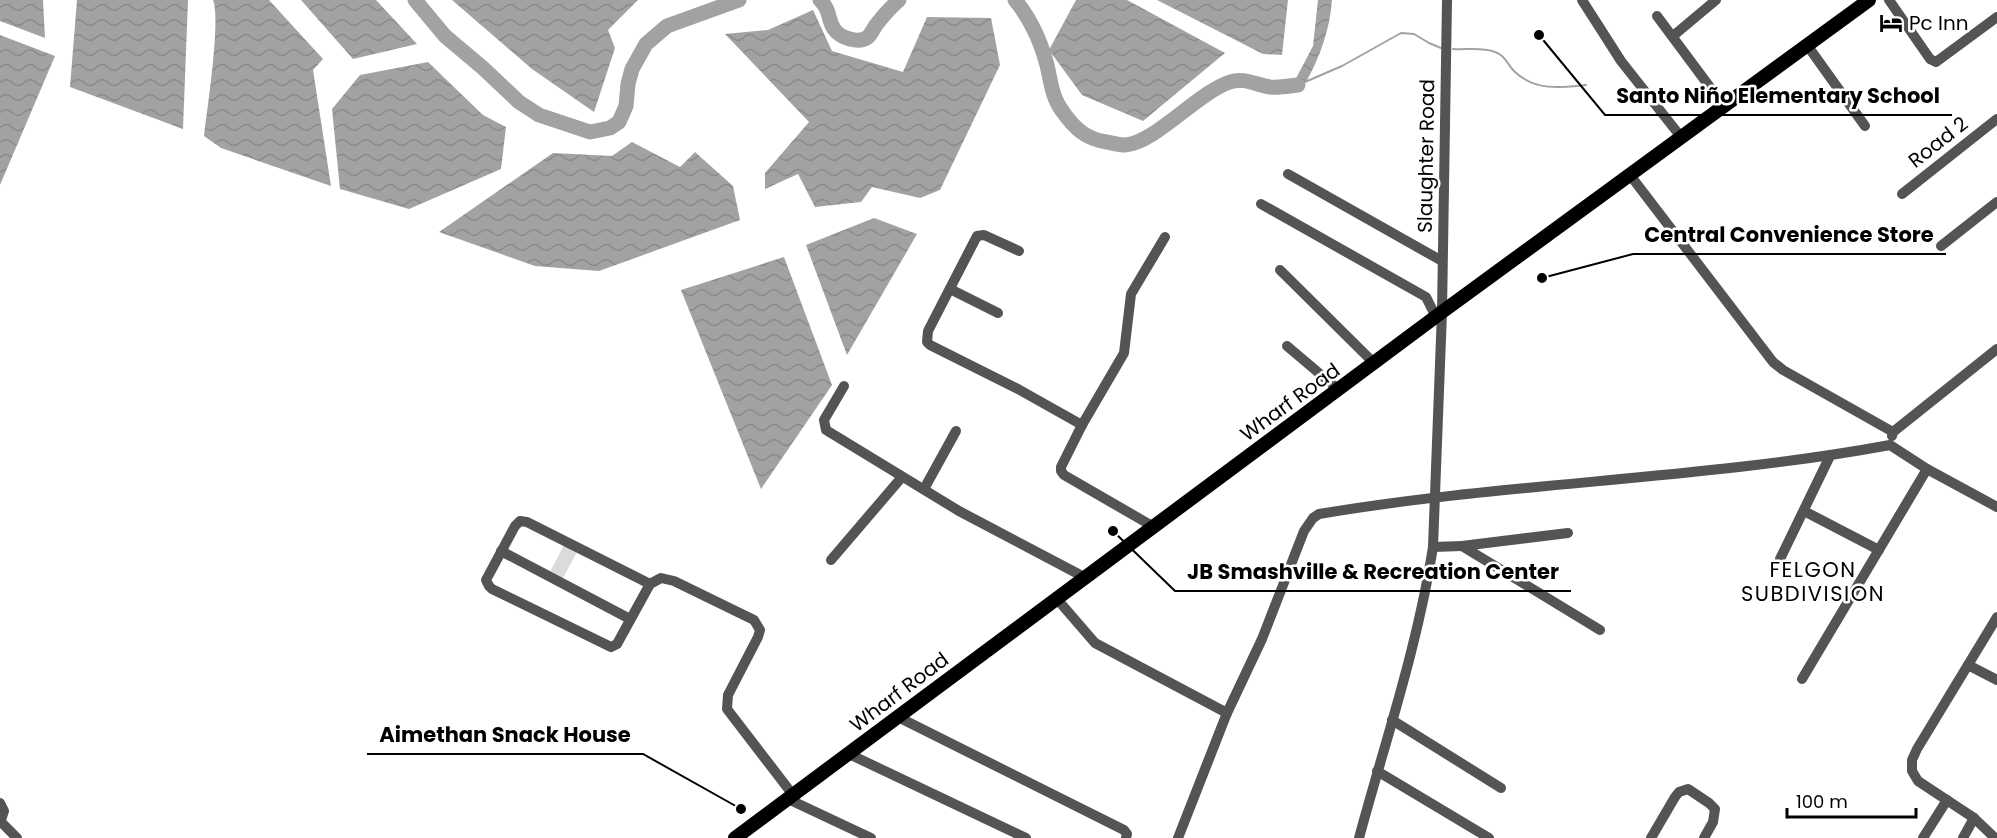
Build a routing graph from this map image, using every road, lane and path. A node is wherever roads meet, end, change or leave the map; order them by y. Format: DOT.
graph roads {
  1 [pos="1448,0"];
  2 [pos="1582,0"];
  3 [pos="1716,0"];
  4 [pos="1869,0"];
  5 [pos="1888,0"];
  6 [pos="1657,16"];
  7 [pos="1997,16"];
  8 [pos="1672,36"];
  9 [pos="1807,45"];
  10 [pos="1724,106"];
  11 [pos="1997,119"];
  12 [pos="1865,126"];
  13 [pos="1681,137"];
  14 [pos="1288,174"];
  15 [pos="1630,175"];
  16 [pos="1902,194"];
  17 [pos="1997,202"];
  18 [pos="1261,204"];
  19 [pos="1165,237"];
  20 [pos="1941,246"];
  21 [pos="1019,251"];
  22 [pos="1442,261"];
  23 [pos="1280,270"];
  24 [pos="950,289"];
  25 [pos="998,312"];
  26 [pos="1439,315"];
  27 [pos="1287,345"];
  28 [pos="1997,349"];
  29 [pos="1375,364"];
  30 [pos="844,386"];
  31 [pos="1339,390"];
  32 [pos="1082,425"];
  33 [pos="956,431"];
  34 [pos="1893,432"];
  35 [pos="1890,445"];
  36 [pos="1830,456"];
  37 [pos="1927,469"];
  38 [pos="902,477"];
  39 [pos="924,489"];
  40 [pos="1434,498"];
  41 [pos="1997,507"];
  42 [pos="1804,511"];
  43 [pos="1154,527"];
  44 [pos="1568,533"];
  45 [pos="1462,546"];
  46 [pos="1433,547"];
  47 [pos="1879,550"];
  48 [pos="501,551"];
  49 [pos="1780,559"];
  50 [pos="831,560"];
  51 [pos="1086,578"];
  52 [pos="650,584"];
  53 [pos="1057,599"];
  54 [pos="1997,617"];
  55 [pos="630,620"];
  56 [pos="1600,630"];
  57 [pos="1968,665"];
  58 [pos="1802,679"];
  59 [pos="1997,680"];
  60 [pos="1227,713"];
  61 [pos="898,717"];
  62 [pos="1392,720"];
  63 [pos="849,754"];
  64 [pos="1377,771"];
  65 [pos="1501,788"];
  66 [pos="791,797"];
  67 [pos="1947,800"];
  68 [pos="0,803"];
  69 [pos="1974,818"];
  70 [pos="1,823"];
  71 [pos="849,827"];
  72 [pos="17,838"];
  73 [pos="735,838"];
  74 [pos="843,838"];
  75 [pos="871,838"];
  76 [pos="1026,838"];
  77 [pos="1126,838"];
  78 [pos="1178,838"];
  79 [pos="1359,838"];
  80 [pos="1490,838"];
  81 [pos="1651,838"];
  82 [pos="1704,838"];
  83 [pos="1923,838"];
  84 [pos="1963,838"];
  85 [pos="1995,838"];
  1 -- 22 [label="street, Slaughter Road"];
  2 -- 13 [label="street"];
  3 -- 8 [label="street"];
  4 -- 9 [label="main road, Wharf Road"];
  5 -- 7 [label="street"];
  6 -- 8 [label="street"];
  8 -- 10 [label="street"];
  9 -- 10 [label="main road, Wharf Road"];
  9 -- 12 [label="street"];
  10 -- 13 [label="main road, Wharf Road"];
  11 -- 16 [label="street, Road 2"];
  13 -- 15 [label="main road, Wharf Road"];
  14 -- 22 [label="street"];
  15 -- 26 [label="main road, Wharf Road"];
  15 -- 34 [label="street"];
  17 -- 20 [label="street"];
  18 -- 26 [label="street"];
  19 -- 32 [label="street"];
  21 -- 24 [label="street"];
  22 -- 26 [label="street, Slaughter Road"];
  23 -- 29 [label="street"];
  24 -- 25 [label="street"];
  24 -- 32 [label="street"];
  26 -- 29 [label="main road, Wharf Road"];
  26 -- 40 [label="street, Slaughter Road"];
  27 -- 31 [label="street"];
  28 -- 34 [label="street"];
  29 -- 31 [label="main road, Wharf Road"];
  30 -- 38 [label="street"];
  31 -- 43 [label="main road, Wharf Road"];
  32 -- 43 [label="street"];
  33 -- 39 [label="street"];
  34 -- 35 [label="street"];
  35 -- 36 [label="street"];
  35 -- 37 [label="street"];
  36 -- 40 [label="street"];
  36 -- 42 [label="street"];
  37 -- 41 [label="street"];
  37 -- 47 [label="street"];
  38 -- 39 [label="street"];
  38 -- 50 [label="street"];
  39 -- 51 [label="street"];
  40 -- 46 [label="street, Slaughter Road"];
  40 -- 60 [label="street"];
  42 -- 47 [label="street"];
  42 -- 49 [label="street"];
  43 -- 51 [label="main road, Wharf Road"];
  44 -- 45 [label="street"];
  45 -- 46 [label="street"];
  45 -- 56 [label="street"];
  46 -- 62 [label="street, Slaughter Road"];
  47 -- 58 [label="street"];
  48 -- 52 [label="street"];
  48 -- 55 [label="street"];
  48 -- 55 [label="street"];
  51 -- 53 [label="main road, Wharf Road"];
  52 -- 55 [label="street"];
  52 -- 66 [label="street"];
  53 -- 60 [label="street"];
  53 -- 61 [label="main road, Wharf Road"];
  54 -- 57 [label="street"];
  57 -- 59 [label="street"];
  57 -- 67 [label="street"];
  60 -- 78 [label="street"];
  61 -- 63 [label="main road, Wharf Road"];
  61 -- 77 [label="street"];
  62 -- 64 [label="street, Slaughter Road"];
  62 -- 65 [label="street"];
  63 -- 66 [label="main road, Wharf Road"];
  63 -- 76 [label="street"];
  64 -- 79 [label="street, Slaughter Road"];
  64 -- 80 [label="street"];
  66 -- 71 [label="street"];
  66 -- 73 [label="main road, Wharf Road"];
  67 -- 69 [label="street"];
  67 -- 83 [label="street"];
  68 -- 70 [label="street"];
  69 -- 84 [label="street"];
  69 -- 85 [label="street"];
  70 -- 72 [label="street"];
  71 -- 74 [label="street"];
  71 -- 75 [label="street"];
  81 -- 82 [label="street"];
}
